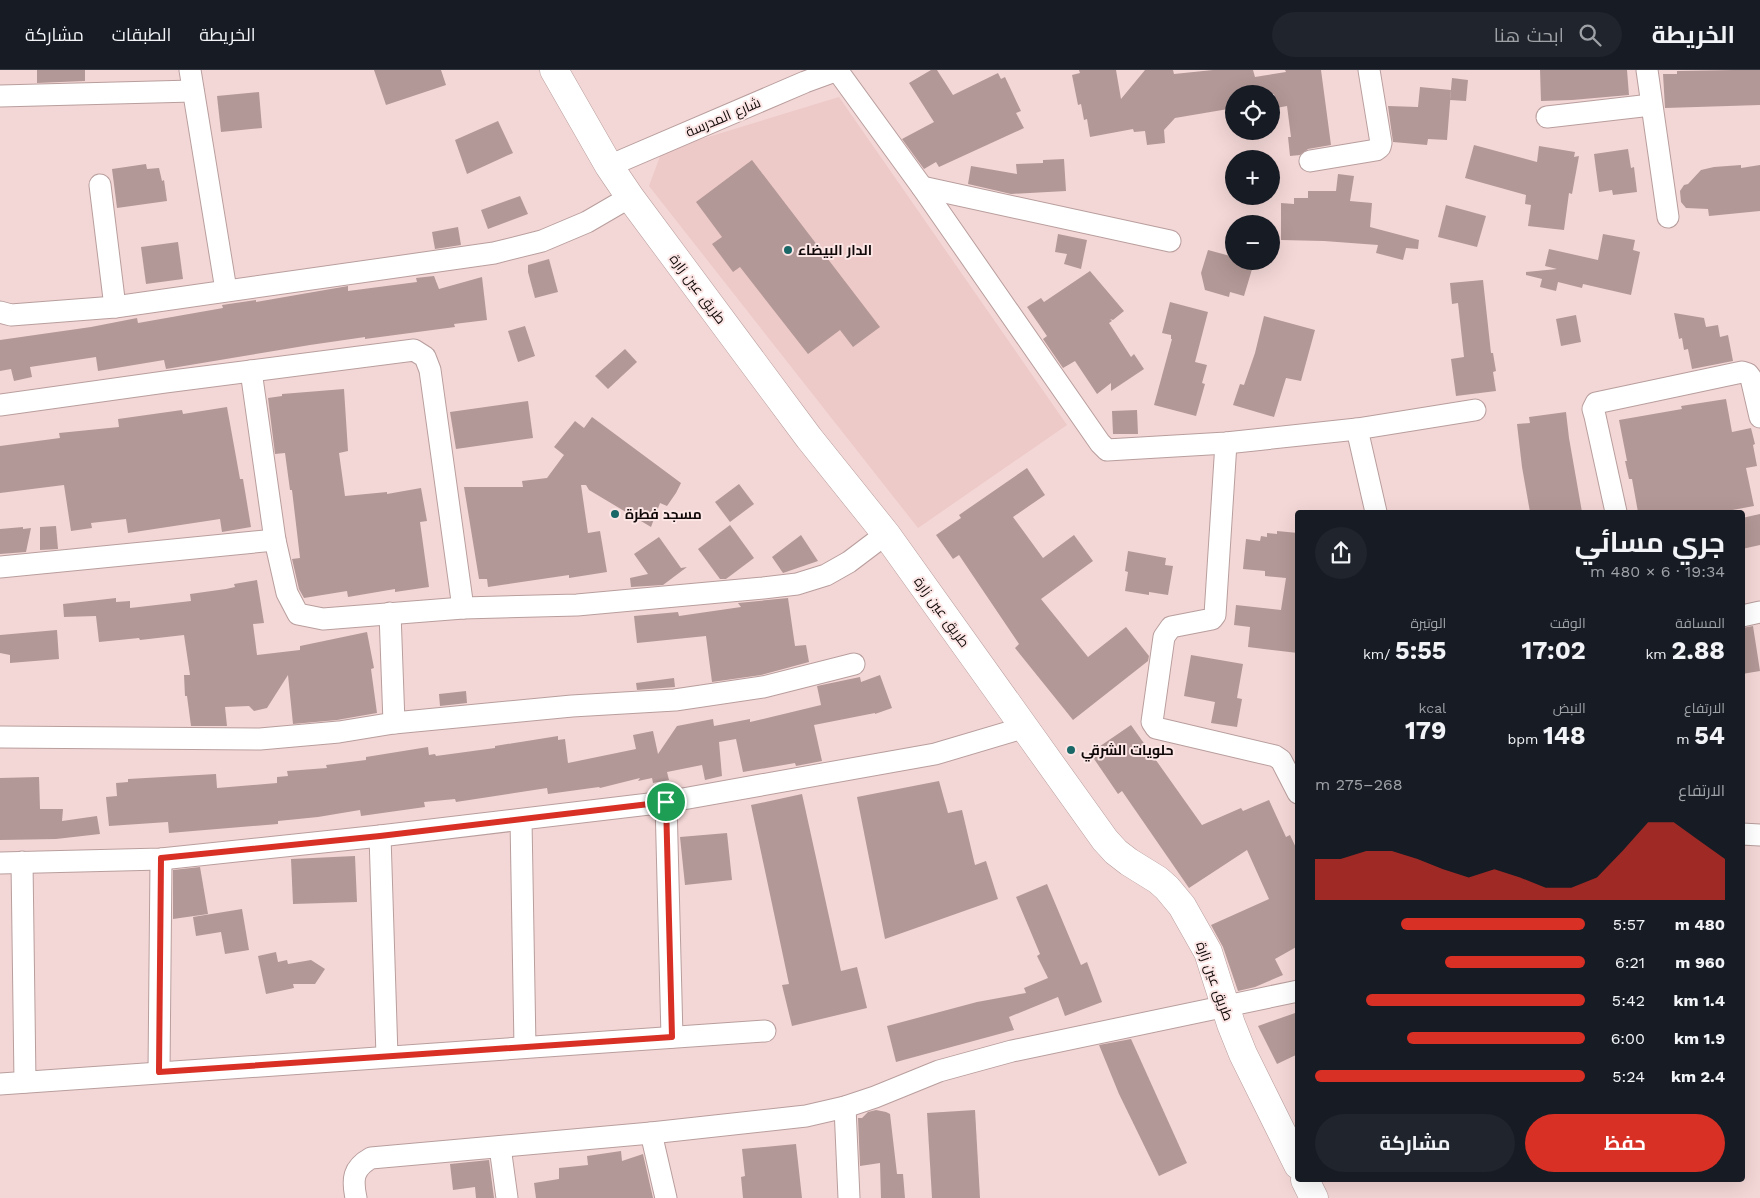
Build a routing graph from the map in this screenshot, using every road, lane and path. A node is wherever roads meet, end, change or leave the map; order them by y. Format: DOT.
graph roads {
  1 [pos="190,70"];
  2 [pos="554,70"];
  3 [pos="838,70"];
  4 [pos="1369,70"];
  5 [pos="1647,70"];
  6 [pos="804,76"];
  7 [pos="193,91"];
  8 [pos="0,96"];
  9 [pos="1651,104"];
  10 [pos="1547,118"];
  11 [pos="1310,162"];
  12 [pos="609,166"];
  13 [pos="100,185"];
  14 [pos="922,187"];
  15 [pos="630,197"];
  16 [pos="1668,217"];
  17 [pos="1170,241"];
  18 [pos="226,290"];
  19 [pos="115,307"];
  20 [pos="0,312"];
  21 [pos="251,371"];
  22 [pos="0,405"];
  23 [pos="1475,410"];
  24 [pos="1760,417"];
  25 [pos="1357,429"];
  26 [pos="1226,443"];
  27 [pos="1376,510"];
  28 [pos="1616,510"];
  29 [pos="886,534"];
  30 [pos="275,540"];
  31 [pos="0,567"];
  32 [pos="463,608"];
  33 [pos="1760,612"];
  34 [pos="390,613"];
  35 [pos="1745,615"];
  36 [pos="854,664"];
  37 [pos="394,722"];
  38 [pos="1026,727"];
  39 [pos="0,737"];
  40 [pos="1295,787"];
  41 [pos="666,802"];
  42 [pos="521,820"];
  43 [pos="1745,834"];
  44 [pos="1760,835"];
  45 [pos="380,836"];
  46 [pos="161,858"];
  47 [pos="0,862"];
  48 [pos="22,862"];
  49 [pos="1295,992"];
  50 [pos="1226,1005"];
  51 [pos="765,1031"];
  52 [pos="672,1037"];
  53 [pos="525,1047"];
  54 [pos="387,1056"];
  55 [pos="159,1072"];
  56 [pos="25,1082"];
  57 [pos="0,1084"];
  58 [pos="845,1107"];
  59 [pos="651,1133"];
  60 [pos="500,1147"];
  61 [pos="1295,1159"];
  62 [pos="1306,1182"];
  63 [pos="356,1198"];
  64 [pos="507,1198"];
  65 [pos="666,1198"];
  66 [pos="849,1198"];
  67 [pos="1314,1198"];
  1 -- 7 [label="street"];
  2 -- 12 [label="main road, طريق عين زارة"];
  3 -- 6 [label="street, شارع المدرسة"];
  3 -- 14 [label="street"];
  4 -- 11 [label="street"];
  5 -- 9 [label="street"];
  6 -- 12 [label="street, شارع المدرسة"];
  7 -- 8 [label="street"];
  7 -- 18 [label="street"];
  9 -- 10 [label="street"];
  9 -- 16 [label="street"];
  12 -- 15 [label="main road, طريق عين زارة"];
  13 -- 19 [label="street"];
  14 -- 17 [label="street"];
  14 -- 26 [label="street"];
  15 -- 18 [label="street"];
  15 -- 29 [label="main road, طريق عين زارة"];
  18 -- 19 [label="street"];
  19 -- 20 [label="street"];
  21 -- 22 [label="street"];
  21 -- 30 [label="street"];
  21 -- 32 [label="street"];
  23 -- 25 [label="street"];
  24 -- 28 [label="street"];
  25 -- 26 [label="street"];
  25 -- 27 [label="street"];
  26 -- 40 [label="street"];
  29 -- 32 [label="street"];
  29 -- 38 [label="main road, طريق عين زارة"];
  30 -- 31 [label="street"];
  30 -- 34 [label="street"];
  32 -- 34 [label="street"];
  33 -- 35 [label="street"];
  34 -- 37 [label="street"];
  36 -- 37 [label="street"];
  37 -- 39 [label="street"];
  38 -- 41 [label="street"];
  38 -- 50 [label="main road, طريق عين زارة"];
  41 -- 42 [label="street"];
  41 -- 52 [label="street"];
  42 -- 45 [label="street"];
  42 -- 53 [label="street"];
  43 -- 44 [label="street"];
  45 -- 46 [label="street"];
  45 -- 54 [label="street"];
  46 -- 48 [label="street"];
  46 -- 55 [label="street"];
  47 -- 48 [label="street"];
  48 -- 56 [label="street"];
  49 -- 50 [label="street"];
  50 -- 58 [label="street"];
  50 -- 61 [label="main road, طريق عين زارة"];
  51 -- 52 [label="street"];
  52 -- 53 [label="street"];
  53 -- 54 [label="street"];
  54 -- 55 [label="street"];
  55 -- 56 [label="street"];
  56 -- 57 [label="street"];
  58 -- 59 [label="street"];
  58 -- 66 [label="street"];
  59 -- 60 [label="street"];
  59 -- 65 [label="street"];
  60 -- 63 [label="street"];
  60 -- 64 [label="street"];
  62 -- 67 [label="main road"];
}
